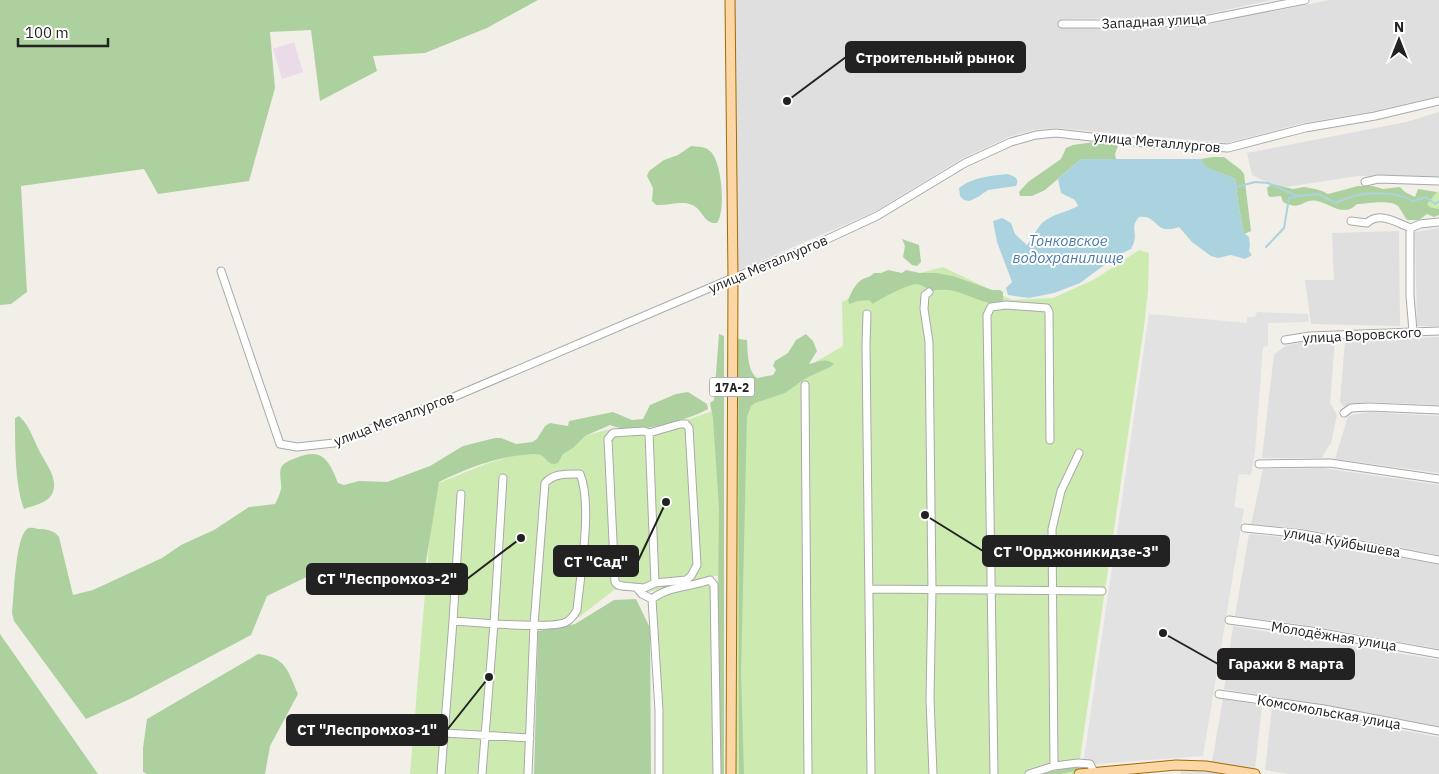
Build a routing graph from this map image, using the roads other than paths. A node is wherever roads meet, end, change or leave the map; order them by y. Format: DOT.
graph roads {
  1 [pos="730,0"];
  2 [pos="1305,0"];
  3 [pos="1062,24"];
  4 [pos="1439,101"];
  5 [pos="1439,181"];
  6 [pos="1365,182"];
  7 [pos="1351,221"];
  8 [pos="1439,222"];
  9 [pos="1411,228"];
  10 [pos="221,270"];
  11 [pos="733,278"];
  12 [pos="929,292"];
  13 [pos="867,314"];
  14 [pos="1413,331"];
  15 [pos="1439,331"];
  16 [pos="1285,340"];
  17 [pos="805,385"];
  18 [pos="1439,410"];
  19 [pos="1344,413"];
  20 [pos="649,433"];
  21 [pos="1050,440"];
  22 [pos="1079,453"];
  23 [pos="1259,464"];
  24 [pos="503,478"];
  25 [pos="1439,479"];
  26 [pos="461,494"];
  27 [pos="1245,528"];
  28 [pos="1439,560"];
  29 [pos="655,583"];
  30 [pos="637,588"];
  31 [pos="869,589"];
  32 [pos="932,590"];
  33 [pos="991,590"];
  34 [pos="1051,590"];
  35 [pos="1102,591"];
  36 [pos="652,599"];
  37 [pos="1229,620"];
  38 [pos="453,621"];
  39 [pos="494,623"];
  40 [pos="534,625"];
  41 [pos="1439,654"];
  42 [pos="1219,694"];
  43 [pos="1439,731"];
  44 [pos="444,733"];
  45 [pos="485,736"];
  46 [pos="530,738"];
  47 [pos="1054,766"];
  48 [pos="1094,772"];
  49 [pos="441,774"];
  50 [pos="482,774"];
  51 [pos="528,774"];
  52 [pos="659,774"];
  53 [pos="717,774"];
  54 [pos="730,774"];
  55 [pos="808,774"];
  56 [pos="871,774"];
  57 [pos="933,774"];
  58 [pos="994,774"];
  59 [pos="1029,774"];
  60 [pos="1079,774"];
  61 [pos="1256,774"];
  1 -- 11 [label="main road, 17А-2"];
  2 -- 3 [label="street, Западная улица"];
  4 -- 11 [label="street, улица Металлургов"];
  5 -- 6 [label="street"];
  7 -- 9 [label="street"];
  8 -- 9 [label="street"];
  9 -- 14 [label="street"];
  10 -- 11 [label="street, улица Металлургов"];
  11 -- 54 [label="main road, 17А-2"];
  12 -- 32 [label="street"];
  13 -- 31 [label="street"];
  14 -- 15 [label="street, улица Воровского"];
  14 -- 16 [label="street, улица Воровского"];
  17 -- 55 [label="street"];
  18 -- 19 [label="street"];
  20 -- 29 [label="street"];
  20 -- 29 [label="street"];
  20 -- 30 [label="street"];
  21 -- 33 [label="street"];
  22 -- 34 [label="street"];
  23 -- 25 [label="street"];
  24 -- 39 [label="street"];
  26 -- 38 [label="street"];
  27 -- 28 [label="street, улица Куйбышева"];
  29 -- 30 [label="street"];
  30 -- 36 [label="street"];
  31 -- 32 [label="street"];
  31 -- 56 [label="street"];
  32 -- 33 [label="street"];
  32 -- 57 [label="street"];
  33 -- 34 [label="street"];
  33 -- 58 [label="street"];
  34 -- 35 [label="street"];
  34 -- 47 [label="street"];
  36 -- 52 [label="street"];
  36 -- 53 [label="street"];
  37 -- 41 [label="street, Молодёжная улица"];
  38 -- 39 [label="street"];
  38 -- 44 [label="street"];
  39 -- 40 [label="street"];
  39 -- 45 [label="street"];
  40 -- 40 [label="street"];
  40 -- 46 [label="street"];
  42 -- 43 [label="street, Комсомольская улица"];
  44 -- 45 [label="street"];
  44 -- 49 [label="street"];
  45 -- 46 [label="street"];
  45 -- 50 [label="street"];
  46 -- 51 [label="street"];
  47 -- 48 [label="street"];
  47 -- 59 [label="street"];
  48 -- 60 [label="main road"];
  48 -- 61 [label="main road"];
}
